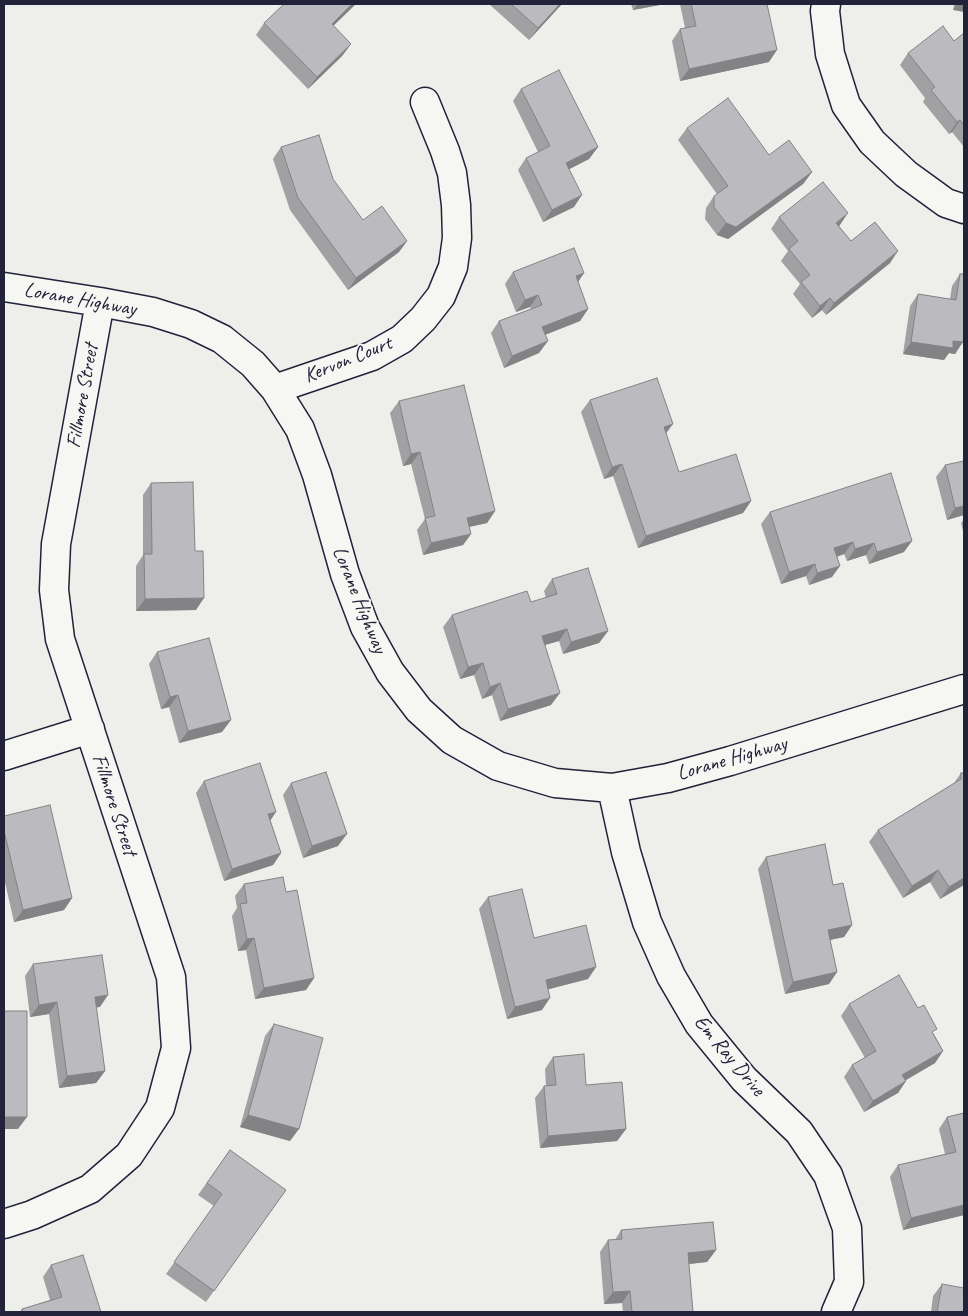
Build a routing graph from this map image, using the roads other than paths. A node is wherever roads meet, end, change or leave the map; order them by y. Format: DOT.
graph roads {
  1 [pos="826,4"];
  2 [pos="424,102"];
  3 [pos="964,209"];
  4 [pos="4,287"];
  5 [pos="100,302"];
  6 [pos="275,388"];
  7 [pos="964,689"];
  8 [pos="90,729"];
  9 [pos="4,756"];
  10 [pos="612,788"];
  11 [pos="4,1224"];
  12 [pos="836,1312"];
  1 -- 3 [label="street"];
  2 -- 6 [label="street, Kervon Court"];
  4 -- 5 [label="street, Lorane Highway"];
  5 -- 6 [label="street, Lorane Highway"];
  5 -- 8 [label="street, Fillmore Street"];
  6 -- 10 [label="street, Lorane Highway"];
  7 -- 10 [label="street, Lorane Highway"];
  8 -- 9 [label="street"];
  8 -- 11 [label="street, Fillmore Street"];
  10 -- 12 [label="street, Em Ray Drive"];
}
